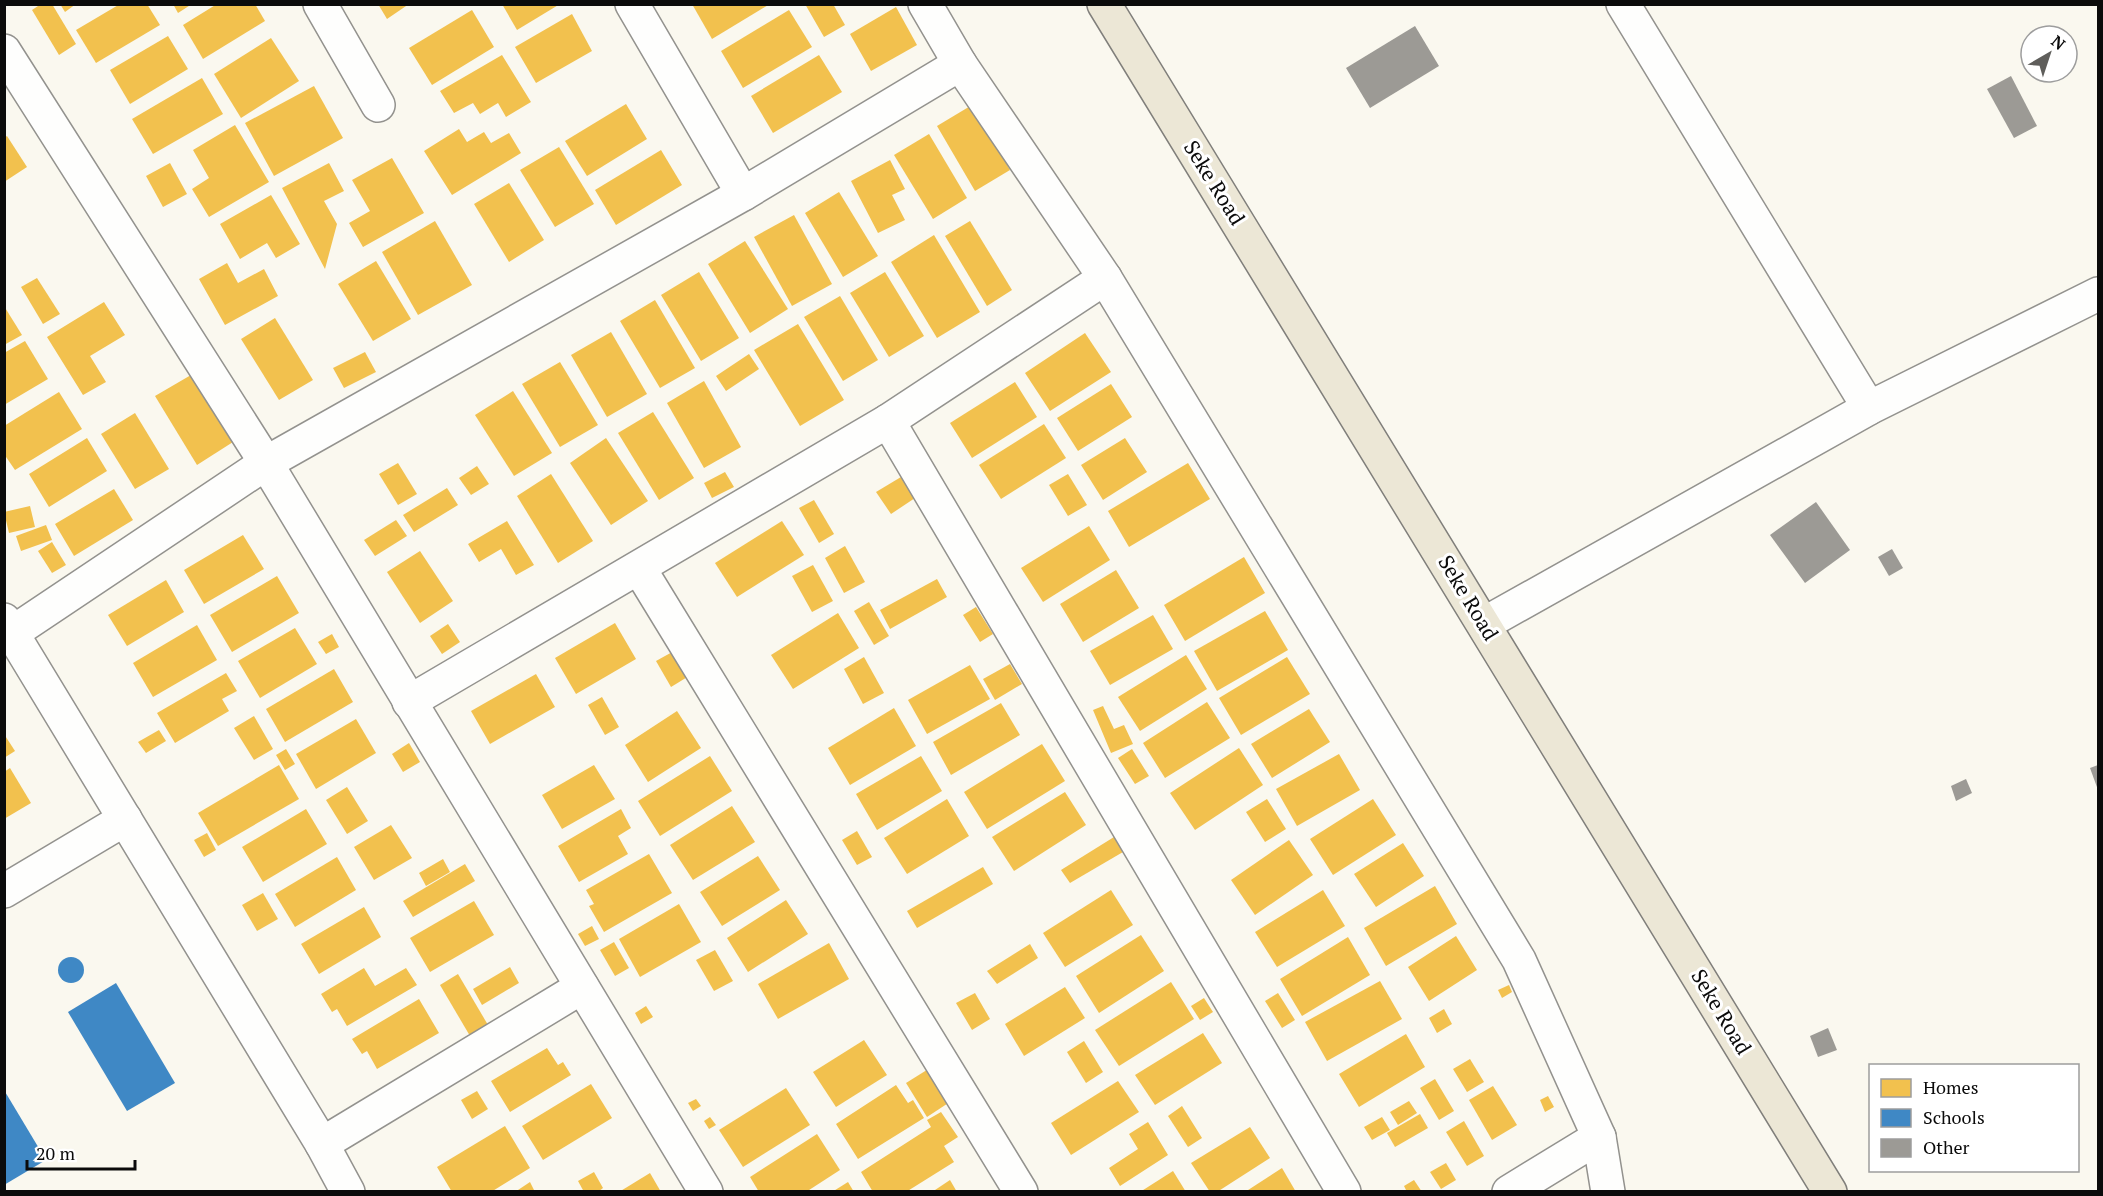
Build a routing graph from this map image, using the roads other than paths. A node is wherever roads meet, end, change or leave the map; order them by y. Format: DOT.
graph roads {
  1 [pos="320,4"];
  2 [pos="632,4"];
  3 [pos="925,4"];
  4 [pos="1104,4"];
  5 [pos="1623,4"];
  6 [pos="4,51"];
  7 [pos="960,64"];
  8 [pos="378,105"];
  9 [pos="743,194"];
  10 [pos="1105,278"];
  11 [pos="2098,294"];
  12 [pos="1869,408"];
  13 [pos="888,421"];
  14 [pos="266,463"];
  15 [pos="639,568"];
  16 [pos="1484,624"];
  17 [pos="8,627"];
  18 [pos="409,702"];
  19 [pos="125,819"];
  20 [pos="4,891"];
  21 [pos="582,987"];
  22 [pos="1599,1137"];
  23 [pos="321,1144"];
  24 [pos="348,1191"];
  25 [pos="706,1191"];
  26 [pos="1022,1191"];
  27 [pos="1344,1191"];
  28 [pos="1509,1191"];
  29 [pos="1608,1191"];
  30 [pos="1830,1191"];
  1 -- 8 [label="street"];
  2 -- 9 [label="street"];
  3 -- 7 [label="street"];
  4 -- 16 [label="main road, Seke Road"];
  5 -- 12 [label="street"];
  6 -- 14 [label="street"];
  7 -- 9 [label="street"];
  7 -- 10 [label="street"];
  9 -- 14 [label="street"];
  10 -- 13 [label="street"];
  10 -- 22 [label="street"];
  11 -- 12 [label="street"];
  12 -- 16 [label="street"];
  13 -- 15 [label="street"];
  13 -- 27 [label="street"];
  14 -- 17 [label="street"];
  14 -- 18 [label="street"];
  15 -- 18 [label="street"];
  15 -- 26 [label="street"];
  16 -- 30 [label="main road, Seke Road"];
  17 -- 19 [label="street"];
  18 -- 21 [label="street"];
  19 -- 20 [label="street"];
  19 -- 23 [label="street"];
  21 -- 23 [label="street"];
  21 -- 25 [label="street"];
  22 -- 28 [label="street"];
  22 -- 29 [label="street"];
  23 -- 24 [label="street"];
}
